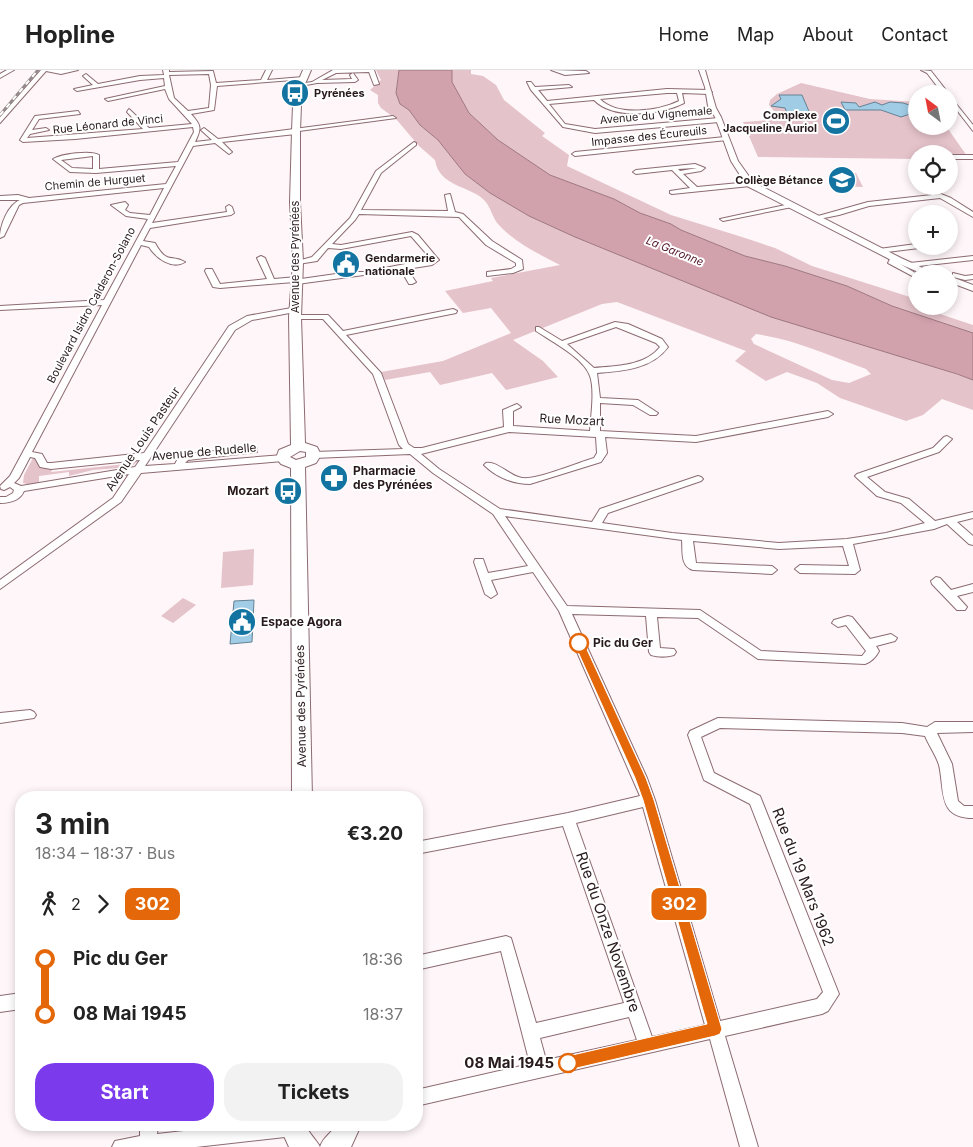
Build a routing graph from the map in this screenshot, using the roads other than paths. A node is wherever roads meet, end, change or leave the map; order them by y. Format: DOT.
graph roads {
  1 [pos="11,70"];
  2 [pos="44,70"];
  3 [pos="48,70"];
  4 [pos="75,70"];
  5 [pos="269,70"];
  6 [pos="307,70"];
  7 [pos="370,70"];
  8 [pos="554,70"];
  9 [pos="701,70"];
  10 [pos="924,70"];
  11 [pos="133,71"];
  12 [pos="339,71"];
  13 [pos="329,72"];
  14 [pos="167,73"];
  15 [pos="586,73"];
  16 [pos="353,74"];
  17 [pos="0,76"];
  18 [pos="86,76"];
  19 [pos="140,78"];
  20 [pos="130,80"];
  21 [pos="302,81"];
  22 [pos="263,82"];
  23 [pos="315,83"];
  24 [pos="376,84"];
  25 [pos="529,84"];
  26 [pos="99,85"];
  27 [pos="136,85"];
  28 [pos="214,85"];
  29 [pos="939,85"];
  30 [pos="167,87"];
  31 [pos="568,87"];
  32 [pos="77,89"];
  33 [pos="108,90"];
  34 [pos="533,90"];
  35 [pos="679,92"];
  36 [pos="710,94"];
  37 [pos="595,97"];
  38 [pos="108,99"];
  39 [pos="546,103"];
  40 [pos="958,109"];
  41 [pos="129,111"];
  42 [pos="78,113"];
  43 [pos="186,113"];
  44 [pos="718,117"];
  45 [pos="393,118"];
  46 [pos="0,121"];
  47 [pos="197,125"];
  48 [pos="86,128"];
  49 [pos="973,129"];
  50 [pos="46,130"];
  51 [pos="148,130"];
  52 [pos="204,130"];
  53 [pos="296,131"];
  54 [pos="28,132"];
  55 [pos="87,136"];
  56 [pos="725,139"];
  57 [pos="218,141"];
  58 [pos="192,144"];
  59 [pos="414,144"];
  60 [pos="229,152"];
  61 [pos="575,154"];
  62 [pos="958,157"];
  63 [pos="973,157"];
  64 [pos="181,164"];
  65 [pos="96,171"];
  66 [pos="636,172"];
  67 [pos="750,184"];
  68 [pos="169,186"];
  69 [pos="695,189"];
  70 [pos="672,192"];
  71 [pos="448,195"];
  72 [pos="941,196"];
  73 [pos="0,198"];
  74 [pos="25,200"];
  75 [pos="790,206"];
  76 [pos="229,207"];
  77 [pos="121,210"];
  78 [pos="188,212"];
  79 [pos="358,212"];
  80 [pos="452,213"];
  81 [pos="973,215"];
  82 [pos="152,217"];
  83 [pos="8,218"];
  84 [pos="723,218"];
  85 [pos="814,218"];
  86 [pos="0,219"];
  87 [pos="190,220"];
  88 [pos="148,226"];
  89 [pos="0,235"];
  90 [pos="152,239"];
  91 [pos="140,241"];
  92 [pos="326,246"];
  93 [pos="908,247"];
  94 [pos="879,251"];
  95 [pos="261,258"];
  96 [pos="973,258"];
  97 [pos="898,260"];
  98 [pos="181,262"];
  99 [pos="298,262"];
  100 [pos="910,265"];
  101 [pos="403,268"];
  102 [pos="209,271"];
  103 [pos="908,272"];
  104 [pos="490,274"];
  105 [pos="958,277"];
  106 [pos="973,277"];
  107 [pos="958,280"];
  108 [pos="297,281"];
  109 [pos="271,282"];
  110 [pos="412,282"];
  111 [pos="973,288"];
  112 [pos="107,302"];
  113 [pos="0,308"];
  114 [pos="453,311"];
  115 [pos="296,313"];
  116 [pos="539,329"];
  117 [pos="340,334"];
  118 [pos="561,344"];
  119 [pos="592,371"];
  120 [pos="595,400"];
  121 [pos="517,407"];
  122 [pos="653,413"];
  123 [pos="828,414"];
  124 [pos="508,429"];
  125 [pos="598,434"];
  126 [pos="947,439"];
  127 [pos="298,446"];
  128 [pos="254,450"];
  129 [pos="410,452"];
  130 [pos="26,454"];
  131 [pos="314,455"];
  132 [pos="147,456"];
  133 [pos="290,461"];
  134 [pos="489,465"];
  135 [pos="179,466"];
  136 [pos="137,470"];
  137 [pos="698,480"];
  138 [pos="12,487"];
  139 [pos="4,500"];
  140 [pos="0,509"];
  141 [pos="497,512"];
  142 [pos="973,515"];
  143 [pos="951,522"];
  144 [pos="595,526"];
  145 [pos="934,526"];
  146 [pos="687,537"];
  147 [pos="847,542"];
  148 [pos="973,542"];
  149 [pos="479,562"];
  150 [pos="536,568"];
  151 [pos="800,569"];
  152 [pos="772,570"];
  153 [pos="485,577"];
  154 [pos="936,581"];
  155 [pos="0,585"];
  156 [pos="973,588"];
  157 [pos="491,594"];
  158 [pos="950,594"];
  159 [pos="961,607"];
  160 [pos="564,610"];
  161 [pos="651,613"];
  162 [pos="838,623"];
  163 [pos="891,638"];
  164 [pos="867,644"];
  165 [pos="670,652"];
  166 [pos="30,715"];
  167 [pos="0,718"];
  168 [pos="973,727"];
  169 [pos="930,732"];
  170 [pos="302,791"];
  171 [pos="648,800"];
  172 [pos="973,812"];
  173 [pos="568,819"];
  174 [pos="423,847"];
  175 [pos="423,961"];
  176 [pos="15,1002"];
  177 [pos="0,1004"];
  178 [pos="634,1008"];
  179 [pos="715,1029"];
  180 [pos="530,1032"];
  181 [pos="647,1045"];
  182 [pos="540,1069"];
  183 [pos="423,1096"];
  184 [pos="149,1131"];
  185 [pos="346,1131"];
  186 [pos="298,1133"];
  187 [pos="148,1144"];
  188 [pos="121,1147"];
  189 [pos="332,1147"];
  190 [pos="749,1147"];
  1 -- 17 [label="street"];
  2 -- 46 [label="street"];
  3 -- 4 [label="street"];
  5 -- 22 [label="street"];
  6 -- 21 [label="main road, Avenue des Pyrénées"];
  7 -- 12 [label="street"];
  7 -- 24 [label="street"];
  8 -- 15 [label="street"];
  9 -- 36 [label="street"];
  10 -- 29 [label="street"];
  11 -- 19 [label="street"];
  12 -- 13 [label="street"];
  13 -- 23 [label="street"];
  14 -- 19 [label="street"];
  14 -- 28 [label="street"];
  14 -- 30 [label="street"];
  16 -- 23 [label="street"];
  18 -- 26 [label="street"];
  19 -- 20 [label="street"];
  20 -- 26 [label="street"];
  20 -- 27 [label="street"];
  21 -- 22 [label="street"];
  21 -- 23 [label="street"];
  21 -- 53 [label="main road, Avenue des Pyrénées"];
  22 -- 28 [label="street"];
  25 -- 34 [label="street, Avenue du Vignemale"];
  26 -- 32 [label="street"];
  26 -- 33 [label="street"];
  28 -- 43 [label="street"];
  30 -- 38 [label="street"];
  30 -- 43 [label="street"];
  31 -- 34 [label="street"];
  34 -- 39 [label="street, Avenue du Vignemale"];
  35 -- 36 [label="street, Avenue du Vignemale"];
  35 -- 37 [label="street, Avenue du Vignemale"];
  35 -- 37 [label="street"];
  36 -- 44 [label="street"];
  37 -- 39 [label="street, Avenue du Vignemale"];
  39 -- 44 [label="street, Avenue du Vignemale"];
  40 -- 49 [label="street"];
  41 -- 51 [label="street"];
  42 -- 54 [label="street"];
  43 -- 47 [label="street"];
  44 -- 56 [label="street"];
  45 -- 53 [label="street"];
  47 -- 51 [label="street, Rue Léonard de Vinci"];
  47 -- 58 [label="street, Boulevard Isidro Calderon-Solano"];
  48 -- 55 [label="street"];
  50 -- 54 [label="street"];
  51 -- 55 [label="street, Rue Léonard de Vinci"];
  52 -- 57 [label="street"];
  53 -- 57 [label="street"];
  53 -- 99 [label="main road, Avenue des Pyrénées"];
  54 -- 55 [label="street, Rue Léonard de Vinci"];
  56 -- 61 [label="street, Impasse des Écureuils"];
  56 -- 67 [label="street"];
  57 -- 58 [label="street"];
  57 -- 60 [label="street"];
  58 -- 64 [label="street, Boulevard Isidro Calderon-Solano"];
  59 -- 79 [label="street"];
  62 -- 63 [label="street"];
  64 -- 65 [label="street"];
  64 -- 68 [label="street, Boulevard Isidro Calderon-Solano"];
  65 -- 65 [label="street"];
  66 -- 69 [label="street"];
  67 -- 69 [label="street"];
  67 -- 75 [label="street"];
  68 -- 74 [label="street, Chemin de Hurguet"];
  68 -- 82 [label="street, Boulevard Isidro Calderon-Solano"];
  69 -- 70 [label="street"];
  71 -- 80 [label="street"];
  72 -- 81 [label="street"];
  72 -- 85 [label="street"];
  73 -- 74 [label="street, Chemin de Hurguet"];
  74 -- 83 [label="street"];
  75 -- 84 [label="street"];
  75 -- 85 [label="street"];
  76 -- 87 [label="street"];
  77 -- 82 [label="street"];
  78 -- 87 [label="street"];
  79 -- 80 [label="street"];
  79 -- 92 [label="street"];
  80 -- 104 [label="street"];
  82 -- 88 [label="street, Boulevard Isidro Calderon-Solano"];
  83 -- 86 [label="street"];
  83 -- 89 [label="street"];
  85 -- 94 [label="street"];
  87 -- 88 [label="street"];
  88 -- 91 [label="street, Boulevard Isidro Calderon-Solano"];
  90 -- 91 [label="street"];
  91 -- 98 [label="street"];
  91 -- 112 [label="street, Boulevard Isidro Calderon-Solano"];
  92 -- 99 [label="street"];
  92 -- 101 [label="street"];
  93 -- 94 [label="street"];
  94 -- 97 [label="street"];
  95 -- 109 [label="street"];
  96 -- 100 [label="street"];
  97 -- 100 [label="street"];
  97 -- 103 [label="street"];
  99 -- 108 [label="main road, Avenue des Pyrénées"];
  101 -- 108 [label="street"];
  101 -- 110 [label="street"];
  102 -- 109 [label="street"];
  105 -- 106 [label="street"];
  107 -- 111 [label="street"];
  108 -- 109 [label="street"];
  108 -- 115 [label="main road, Avenue des Pyrénées"];
  112 -- 113 [label="street"];
  112 -- 130 [label="street, Boulevard Isidro Calderon-Solano"];
  114 -- 117 [label="street"];
  115 -- 117 [label="street, Avenue Louis Pasteur"];
  115 -- 127 [label="main road, Avenue des Pyrénées"];
  115 -- 132 [label="street, Avenue Louis Pasteur"];
  116 -- 118 [label="street"];
  117 -- 129 [label="street, Avenue Louis Pasteur"];
  118 -- 119 [label="street"];
  118 -- 119 [label="street"];
  119 -- 120 [label="street"];
  120 -- 122 [label="street"];
  120 -- 125 [label="street"];
  121 -- 124 [label="street"];
  123 -- 125 [label="street, Rue Mozart"];
  124 -- 125 [label="street, Rue Mozart"];
  124 -- 129 [label="street, Rue Mozart"];
  125 -- 134 [label="street"];
  126 -- 145 [label="street"];
  127 -- 131 [label="main road"];
  127 -- 133 [label="main road"];
  128 -- 135 [label="street"];
  129 -- 131 [label="street, Rue Mozart"];
  129 -- 141 [label="street"];
  130 -- 132 [label="street"];
  130 -- 138 [label="street, Boulevard Isidro Calderon-Solano"];
  131 -- 133 [label="main road"];
  132 -- 136 [label="street, Avenue Louis Pasteur"];
  133 -- 135 [label="street, Avenue de Rudelle"];
  133 -- 170 [label="main road, Avenue des Pyrénées"];
  135 -- 136 [label="street, Avenue de Rudelle"];
  136 -- 138 [label="street, Avenue de Rudelle"];
  136 -- 155 [label="street, Avenue Louis Pasteur"];
  137 -- 144 [label="street"];
  138 -- 139 [label="street, Avenue de Rudelle"];
  139 -- 140 [label="street"];
  141 -- 144 [label="street"];
  141 -- 150 [label="street"];
  142 -- 143 [label="street"];
  143 -- 145 [label="street"];
  143 -- 148 [label="street"];
  144 -- 146 [label="street"];
  145 -- 147 [label="street"];
  146 -- 147 [label="street"];
  146 -- 152 [label="street"];
  147 -- 151 [label="street"];
  149 -- 153 [label="street"];
  150 -- 153 [label="street"];
  150 -- 160 [label="street"];
  153 -- 157 [label="street"];
  154 -- 158 [label="street"];
  156 -- 158 [label="street"];
  158 -- 159 [label="street"];
  160 -- 161 [label="street"];
  160 -- 171 [label="street"];
  161 -- 164 [label="street"];
  161 -- 165 [label="street"];
  162 -- 164 [label="street"];
  163 -- 164 [label="street"];
  166 -- 167 [label="street"];
  168 -- 169 [label="street"];
  169 -- 172 [label="street"];
  169 -- 179 [label="street, Rue du 19 Mars 1962"];
  171 -- 173 [label="street"];
  171 -- 179 [label="street"];
  173 -- 174 [label="street"];
  173 -- 178 [label="street, Rue du Onze Novembre"];
  175 -- 180 [label="street"];
  176 -- 177 [label="street"];
  178 -- 180 [label="street"];
  178 -- 181 [label="street, Rue du Onze Novembre"];
  179 -- 181 [label="street"];
  179 -- 190 [label="street"];
  180 -- 182 [label="street"];
  181 -- 182 [label="street"];
  182 -- 183 [label="street"];
  184 -- 187 [label="street"];
  185 -- 189 [label="main road"];
  186 -- 187 [label="street"];
  187 -- 188 [label="street"];
}
